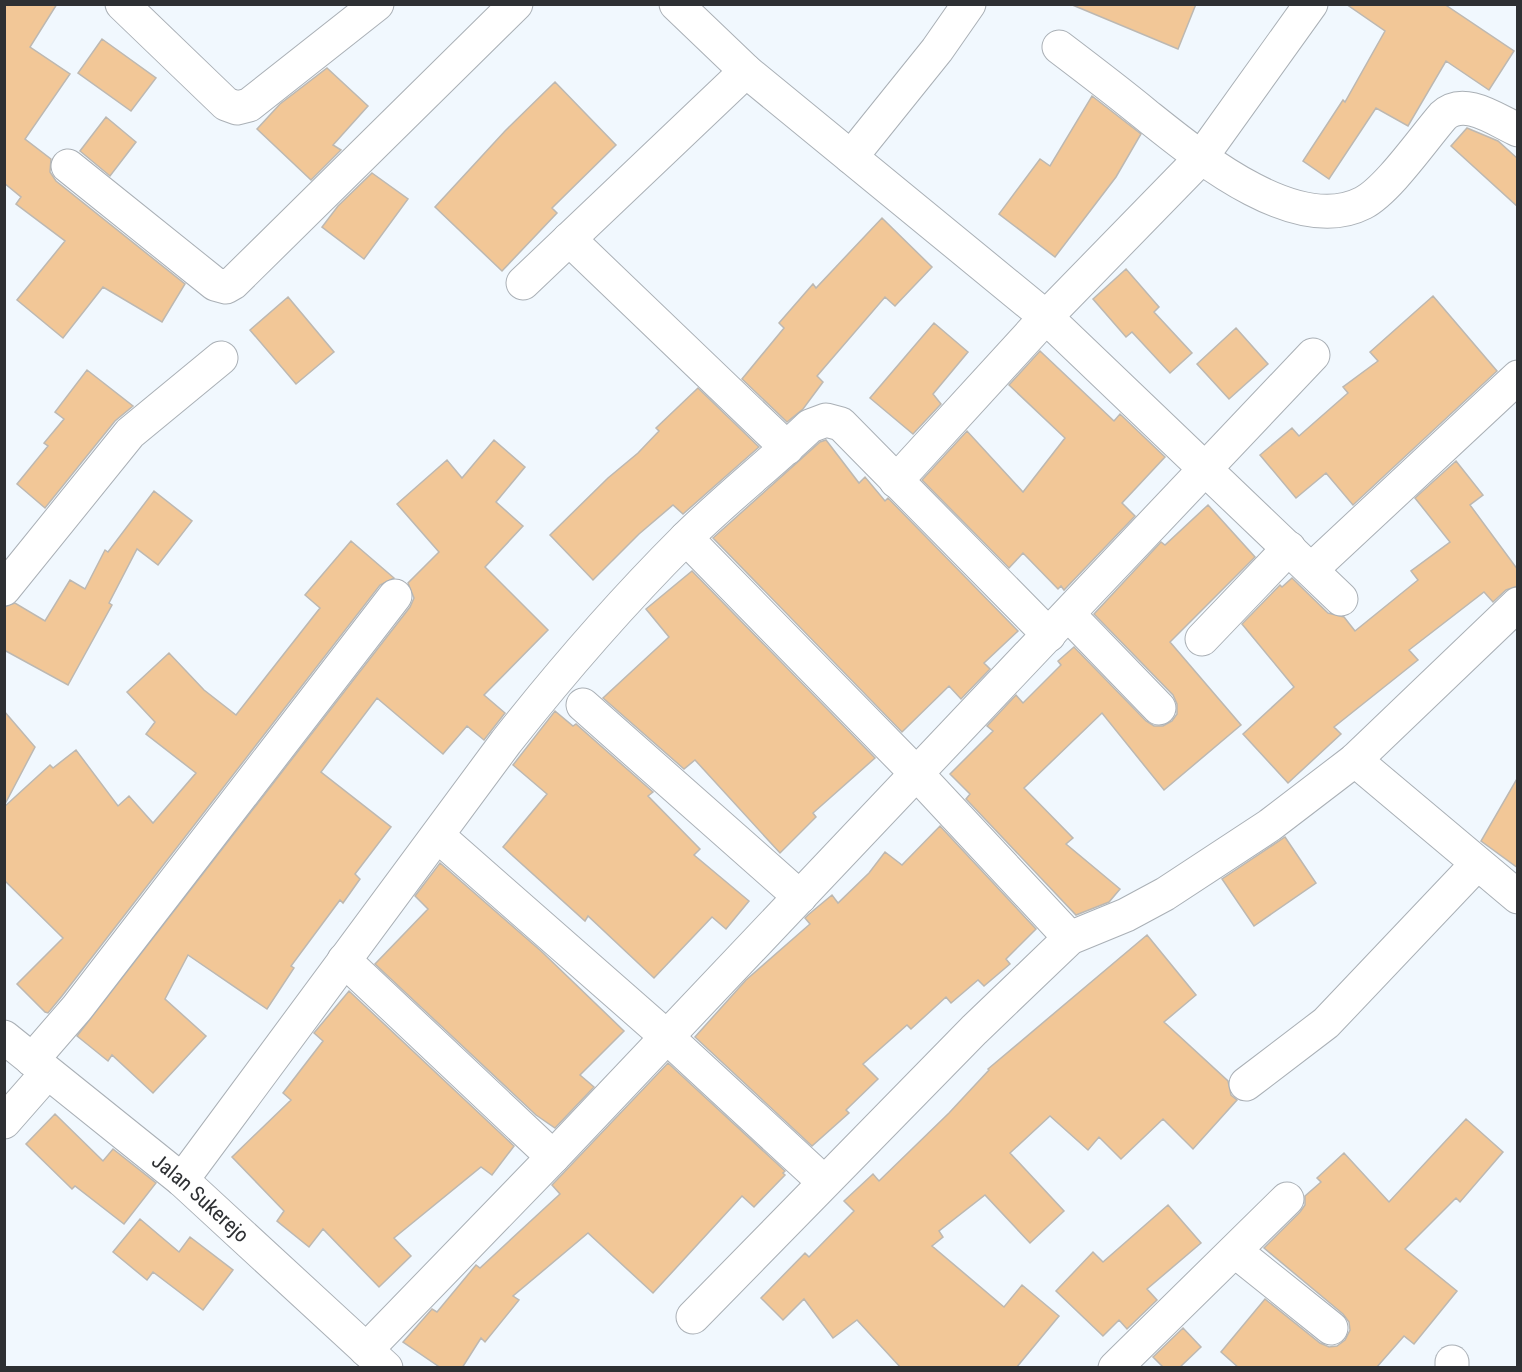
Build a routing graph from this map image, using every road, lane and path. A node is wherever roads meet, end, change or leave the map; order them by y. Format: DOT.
graph roads {
  1 [pos="122,4"];
  2 [pos="377,4"];
  3 [pos="516,4"];
  4 [pos="676,4"];
  5 [pos="969,4"];
  6 [pos="1311,4"];
  7 [pos="1059,46"];
  8 [pos="746,71"];
  9 [pos="1518,130"];
  10 [pos="851,157"];
  11 [pos="1200,159"];
  12 [pos="68,166"];
  13 [pos="569,239"];
  14 [pos="523,283"];
  15 [pos="1046,317"];
  16 [pos="1313,355"];
  17 [pos="222,358"];
  18 [pos="1518,377"];
  19 [pos="787,448"];
  20 [pos="1206,470"];
  21 [pos="896,481"];
  22 [pos="686,538"];
  23 [pos="1300,558"];
  24 [pos="4,589"];
  25 [pos="395,596"];
  26 [pos="1341,599"];
  27 [pos="1518,604"];
  28 [pos="1059,625"];
  29 [pos="1202,639"];
  30 [pos="583,705"];
  31 [pos="1159,708"];
  32 [pos="1355,760"];
  33 [pos="917,774"];
  34 [pos="438,836"];
  35 [pos="1476,865"];
  36 [pos="800,897"];
  37 [pos="1518,897"];
  38 [pos="1070,938"];
  39 [pos="344,960"];
  40 [pos="4,1037"];
  41 [pos="666,1037"];
  42 [pos="40,1067"];
  43 [pos="1246,1084"];
  44 [pos="4,1122"];
  45 [pos="553,1157"];
  46 [pos="182,1180"];
  47 [pos="824,1182"];
  48 [pos="1287,1199"];
  49 [pos="1235,1251"];
  50 [pos="693,1317"];
  51 [pos="1331,1328"];
  52 [pos="376,1359"];
  53 [pos="1115,1368"];
  1 -- 2 [label="street"];
  3 -- 12 [label="street"];
  4 -- 8 [label="street"];
  5 -- 10 [label="street"];
  6 -- 11 [label="street"];
  7 -- 11 [label="street"];
  8 -- 10 [label="street"];
  8 -- 13 [label="street"];
  9 -- 11 [label="street"];
  10 -- 15 [label="street"];
  11 -- 15 [label="street"];
  13 -- 14 [label="street"];
  13 -- 19 [label="street"];
  15 -- 20 [label="street"];
  15 -- 21 [label="street"];
  16 -- 20 [label="street"];
  17 -- 24 [label="street"];
  18 -- 23 [label="street"];
  19 -- 21 [label="street"];
  19 -- 22 [label="street"];
  20 -- 23 [label="street"];
  20 -- 28 [label="street"];
  21 -- 28 [label="street"];
  22 -- 33 [label="street"];
  22 -- 34 [label="street"];
  23 -- 26 [label="street"];
  23 -- 29 [label="street"];
  25 -- 42 [label="street"];
  27 -- 32 [label="street"];
  28 -- 31 [label="street"];
  28 -- 33 [label="street"];
  30 -- 36 [label="street"];
  32 -- 35 [label="street"];
  32 -- 38 [label="street"];
  33 -- 36 [label="street"];
  33 -- 38 [label="street"];
  34 -- 39 [label="street"];
  34 -- 41 [label="street"];
  35 -- 37 [label="street"];
  35 -- 43 [label="street"];
  36 -- 41 [label="street"];
  38 -- 47 [label="street"];
  39 -- 45 [label="street"];
  39 -- 46 [label="street"];
  40 -- 42 [label="street, Jalan Sukerejo"];
  41 -- 45 [label="street"];
  41 -- 47 [label="street"];
  42 -- 44 [label="street"];
  42 -- 46 [label="street, Jalan Sukerejo"];
  45 -- 52 [label="street"];
  46 -- 52 [label="street, Jalan Sukerejo"];
  47 -- 50 [label="street"];
  48 -- 49 [label="street"];
  49 -- 51 [label="street"];
  49 -- 53 [label="street"];
}
